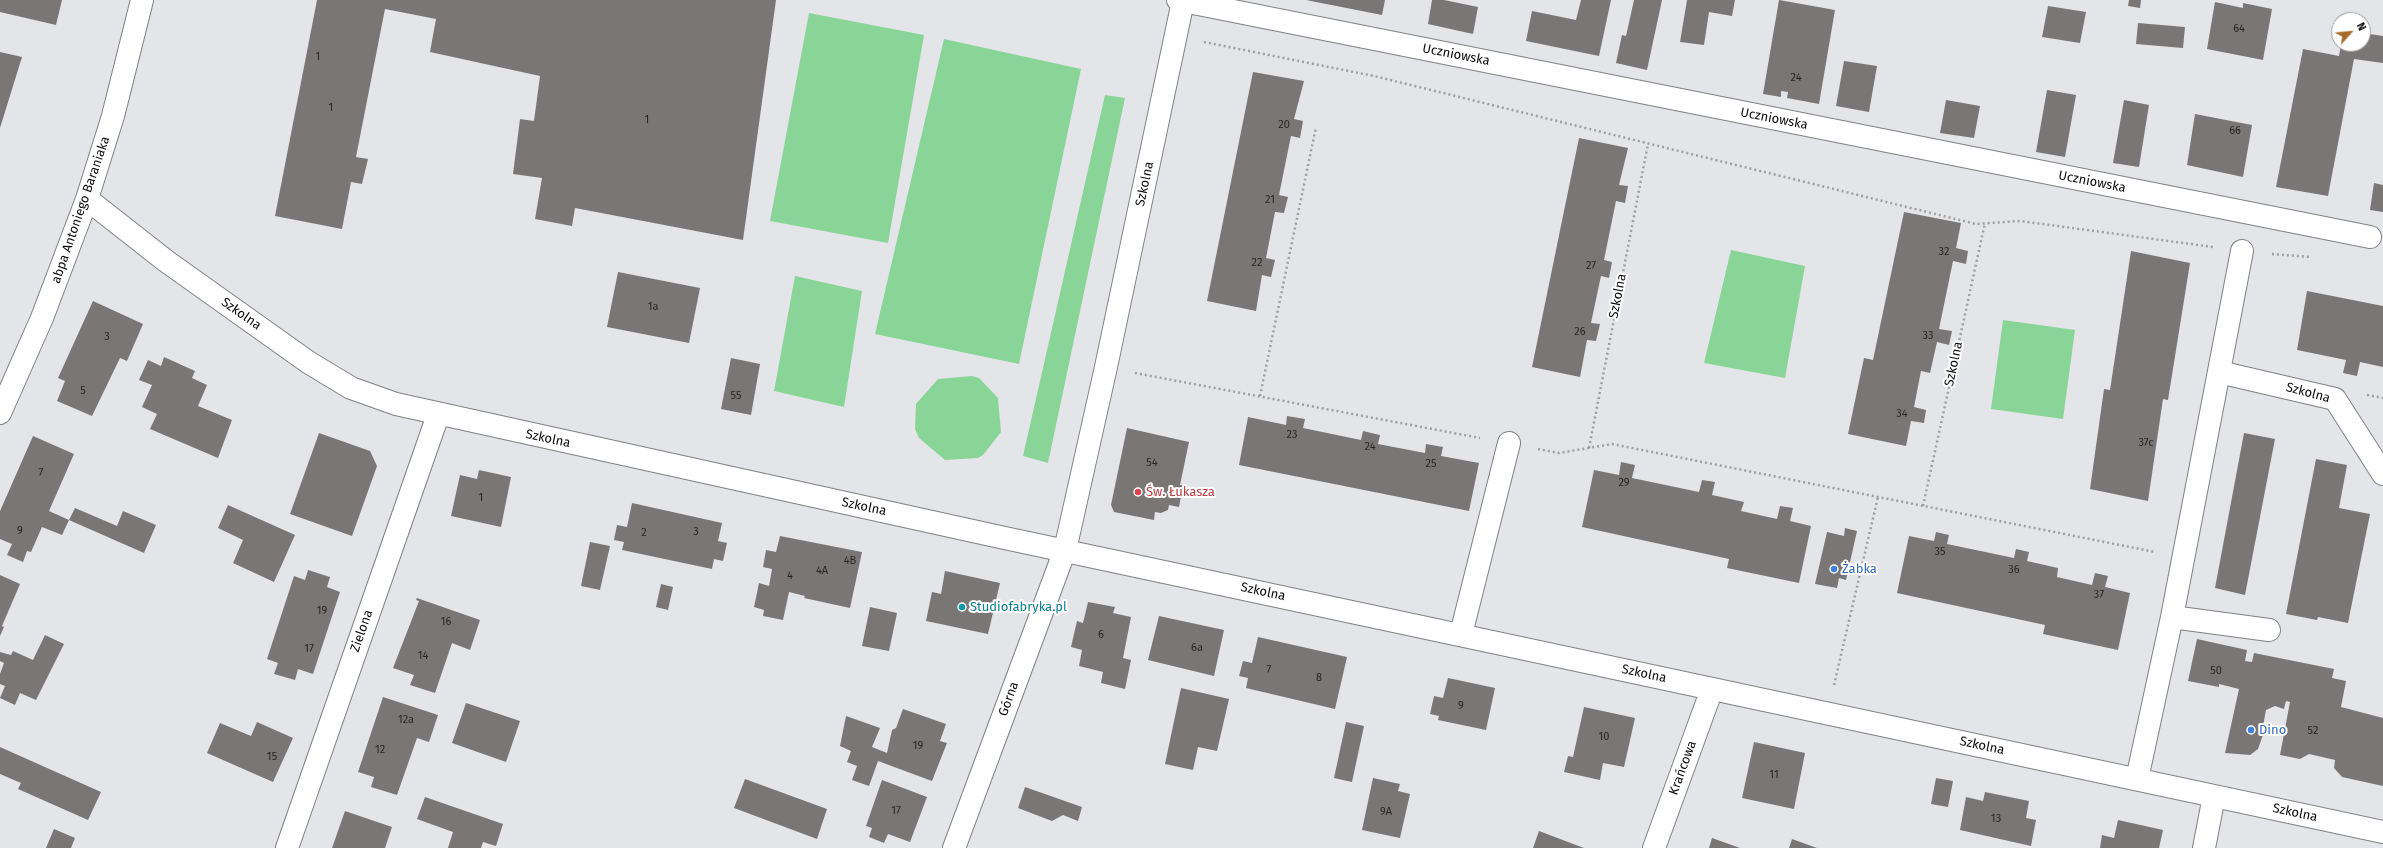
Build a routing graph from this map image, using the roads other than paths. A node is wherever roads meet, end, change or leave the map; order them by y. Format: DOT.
graph roads {
  1 [pos="142,0"];
  2 [pos="1180,1"];
  3 [pos="87,199"];
  4 [pos="2370,237"];
  5 [pos="2242,251"];
  6 [pos="2219,372"];
  7 [pos="0,413"];
  8 [pos="438,415"];
  9 [pos="1509,443"];
  10 [pos="2383,474"];
  11 [pos="1065,550"];
  12 [pos="2172,617"];
  13 [pos="2269,630"];
  14 [pos="1461,634"];
  15 [pos="1712,689"];
  16 [pos="2137,779"];
  17 [pos="2214,796"];
  18 [pos="2383,832"];
  19 [pos="287,848"];
  20 [pos="954,848"];
  21 [pos="1654,848"];
  22 [pos="2204,848"];
  1 -- 3 [label="street, abpa Antoniego Baraniaka"];
  2 -- 4 [label="street, Uczniowska"];
  2 -- 11 [label="street, Szkolna"];
  3 -- 7 [label="street, abpa Antoniego Baraniaka"];
  3 -- 8 [label="street, Szkolna"];
  5 -- 6 [label="street"];
  6 -- 10 [label="street, Szkolna"];
  6 -- 12 [label="street"];
  8 -- 11 [label="street, Szkolna"];
  8 -- 19 [label="street, Zielona"];
  9 -- 14 [label="street"];
  11 -- 14 [label="street, Szkolna"];
  11 -- 20 [label="street, Górna"];
  12 -- 13 [label="street"];
  12 -- 16 [label="street"];
  14 -- 15 [label="street, Szkolna"];
  15 -- 16 [label="street, Szkolna"];
  15 -- 21 [label="street, Krańcowa"];
  16 -- 17 [label="street, Szkolna"];
  17 -- 18 [label="street, Szkolna"];
  17 -- 22 [label="street"];
}
